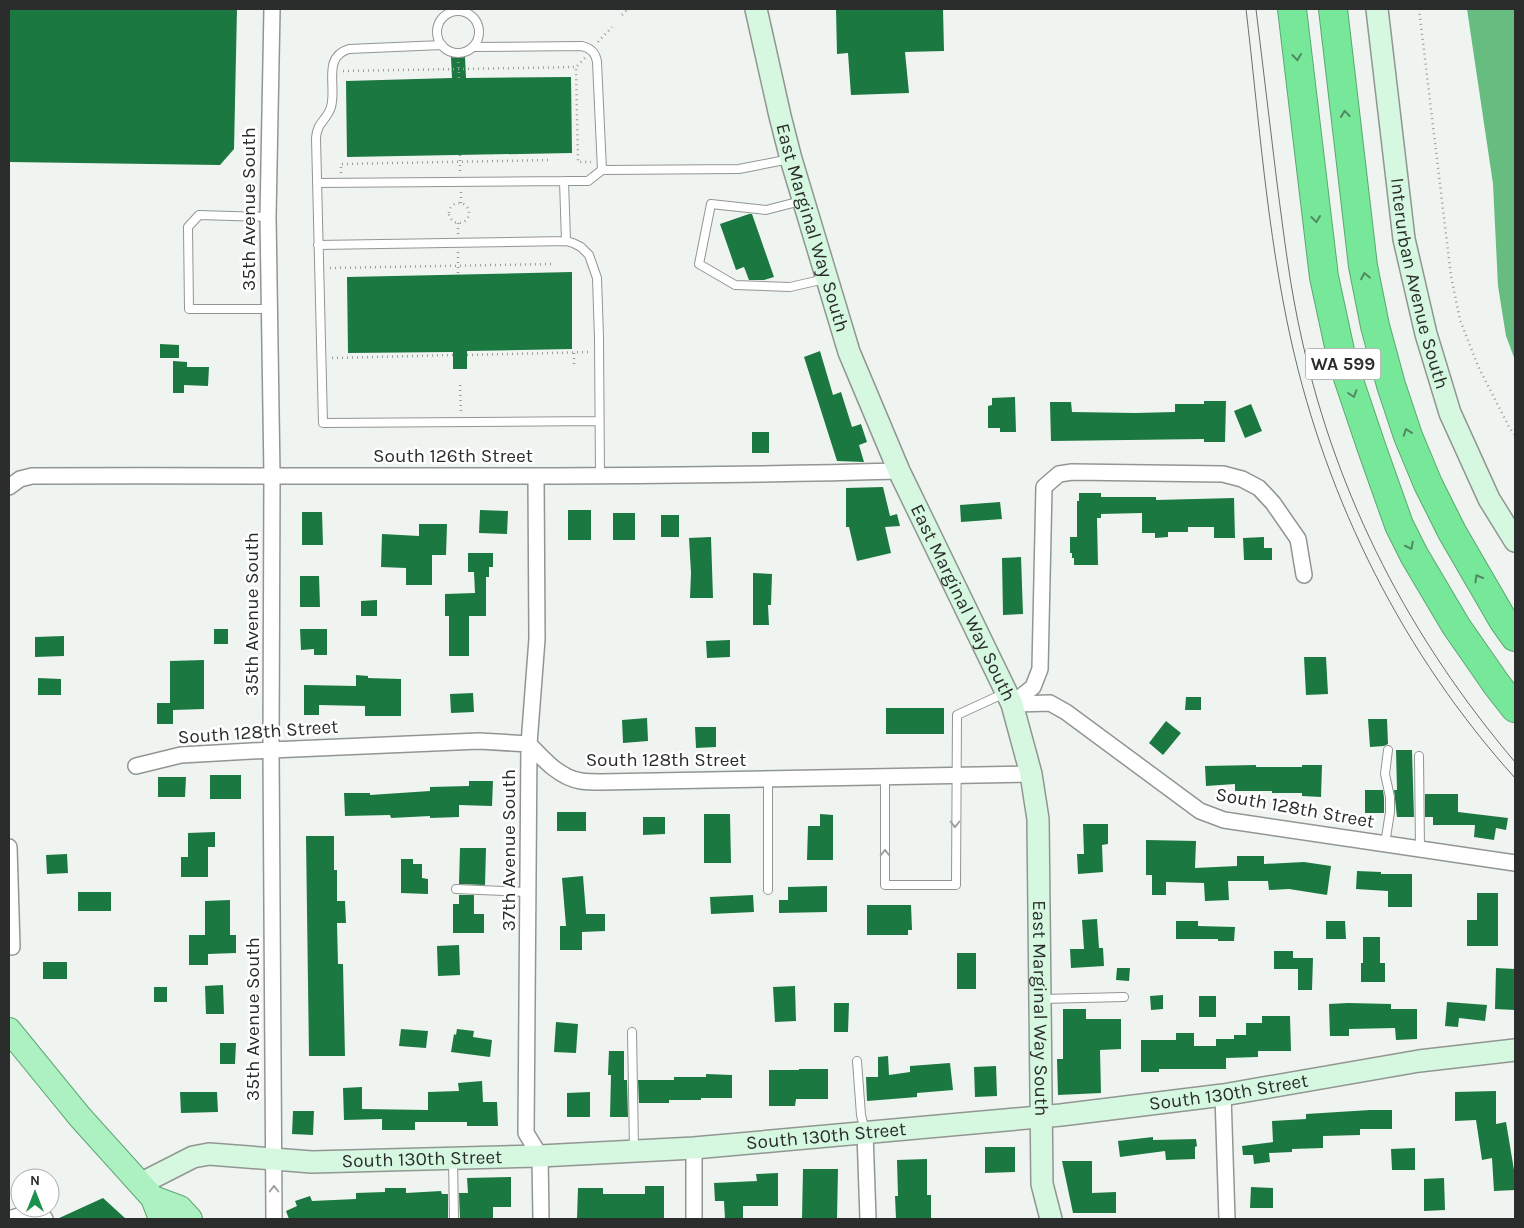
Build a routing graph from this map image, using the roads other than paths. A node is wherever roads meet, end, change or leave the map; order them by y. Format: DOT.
graph roads {
  1 [pos="272,9"];
  2 [pos="756,9"];
  3 [pos="1292,9"];
  4 [pos="1333,9"];
  5 [pos="1377,9"];
  6 [pos="459,10"];
  7 [pos="442,45"];
  8 [pos="473,47"];
  9 [pos="791,159"];
  10 [pos="602,170"];
  11 [pos="564,182"];
  12 [pos="317,183"];
  13 [pos="803,200"];
  14 [pos="268,217"];
  15 [pos="566,241"];
  16 [pos="318,245"];
  17 [pos="827,279"];
  18 [pos="269,309"];
  19 [pos="599,421"];
  20 [pos="899,471"];
  21 [pos="272,475"];
  22 [pos="600,476"];
  23 [pos="536,477"];
  24 [pos="9,487"];
  25 [pos="1509,525"];
  26 [pos="1515,541"];
  27 [pos="1304,575"];
  28 [pos="1509,629"];
  29 [pos="1009,698"];
  30 [pos="1515,708"];
  31 [pos="530,744"];
  32 [pos="271,750"];
  33 [pos="1388,750"];
  34 [pos="1419,756"];
  35 [pos="136,766"];
  36 [pos="1031,774"];
  37 [pos="955,776"];
  38 [pos="886,777"];
  39 [pos="768,779"];
  40 [pos="1385,844"];
  41 [pos="9,847"];
  42 [pos="1420,849"];
  43 [pos="1515,864"];
  44 [pos="456,890"];
  45 [pos="768,890"];
  46 [pos="528,892"];
  47 [pos="12,947"];
  48 [pos="1124,997"];
  49 [pos="1040,998"];
  50 [pos="9,1030"];
  51 [pos="632,1032"];
  52 [pos="1515,1050"];
  53 [pos="857,1061"];
  54 [pos="1222,1095"];
  55 [pos="1041,1117"];
  56 [pos="865,1133"];
  57 [pos="694,1148"];
  58 [pos="634,1151"];
  59 [pos="540,1156"];
  60 [pos="274,1158"];
  61 [pos="453,1158"];
  62 [pos="1042,1184"];
  63 [pos="151,1200"];
  64 [pos="9,1219"];
  65 [pos="45,1219"];
  66 [pos="190,1219"];
  67 [pos="274,1219"];
  68 [pos="454,1219"];
  69 [pos="541,1219"];
  70 [pos="694,1219"];
  71 [pos="868,1219"];
  72 [pos="1036,1219"];
  73 [pos="1051,1219"];
  74 [pos="1227,1219"];
  1 -- 14 [label="street, 35th Avenue South"];
  2 -- 9 [label="street, East Marginal Way South"];
  3 -- 30 [label="highway, WA 599, one-way"];
  28 -- 4 [label="highway, WA 599, one-way"];
  5 -- 25 [label="street, Interurban Avenue South"];
  6 -- 7 [label="lane"];
  6 -- 8 [label="lane"];
  7 -- 8 [label="lane"];
  7 -- 12 [label="lane"];
  8 -- 10 [label="lane"];
  9 -- 10 [label="lane"];
  9 -- 13 [label="street, East Marginal Way South"];
  10 -- 11 [label="lane"];
  11 -- 12 [label="lane"];
  11 -- 15 [label="lane"];
  12 -- 16 [label="lane"];
  13 -- 17 [label="street, East Marginal Way South"];
  13 -- 17 [label="lane"];
  14 -- 18 [label="street, 35th Avenue South"];
  14 -- 18 [label="lane"];
  15 -- 16 [label="lane"];
  15 -- 19 [label="lane"];
  16 -- 19 [label="lane"];
  17 -- 20 [label="street, East Marginal Way South"];
  18 -- 21 [label="street, 35th Avenue South"];
  19 -- 22 [label="lane"];
  20 -- 22 [label="street, South 126th Street"];
  20 -- 29 [label="street, East Marginal Way South"];
  21 -- 23 [label="street, South 126th Street"];
  21 -- 24 [label="street, South 126th Street"];
  21 -- 32 [label="street, 35th Avenue South"];
  22 -- 23 [label="street, South 126th Street"];
  23 -- 31 [label="street, 37th Avenue South"];
  25 -- 26 [label="street, Interurban Avenue South"];
  27 -- 29 [label="street"];
  29 -- 36 [label="street, East Marginal Way South"];
  29 -- 37 [label="lane"];
  29 -- 40 [label="street, South 128th Street"];
  31 -- 32 [label="street, South 128th Street"];
  31 -- 39 [label="street, South 128th Street"];
  31 -- 46 [label="street, 37th Avenue South"];
  32 -- 35 [label="street, South 128th Street"];
  32 -- 60 [label="street, 35th Avenue South"];
  33 -- 40 [label="lane"];
  34 -- 42 [label="lane"];
  36 -- 37 [label="street, South 128th Street"];
  36 -- 49 [label="street, East Marginal Way South"];
  37 -- 38 [label="street, South 128th Street"];
  37 -- 38 [label="lane, one-way"];
  38 -- 39 [label="street, South 128th Street"];
  39 -- 45 [label="lane"];
  40 -- 42 [label="street, South 128th Street"];
  41 -- 47 [label="street"];
  42 -- 43 [label="street, South 128th Street"];
  44 -- 46 [label="lane"];
  46 -- 59 [label="street, 37th Avenue South"];
  48 -- 49 [label="lane"];
  49 -- 55 [label="street, East Marginal Way South"];
  50 -- 63 [label="main road"];
  51 -- 58 [label="lane"];
  52 -- 54 [label="street, South 130th Street"];
  53 -- 56 [label="lane"];
  54 -- 55 [label="street, South 130th Street"];
  54 -- 74 [label="street"];
  55 -- 56 [label="street, South 130th Street"];
  55 -- 62 [label="street, East Marginal Way South"];
  56 -- 57 [label="street, South 130th Street"];
  56 -- 71 [label="street"];
  57 -- 58 [label="street, South 130th Street"];
  57 -- 70 [label="street"];
  58 -- 59 [label="street, South 130th Street"];
  59 -- 61 [label="street, South 130th Street"];
  59 -- 69 [label="street"];
  60 -- 61 [label="street, South 130th Street"];
  60 -- 63 [label="street, South 130th Street"];
  67 -- 60 [label="street, 35th Avenue South, one-way"];
  61 -- 68 [label="lane"];
  62 -- 72 [label="street"];
  62 -- 73 [label="street, East Marginal Way South"];
  63 -- 66 [label="main road"];
  64 -- 65 [label="street"];
}
